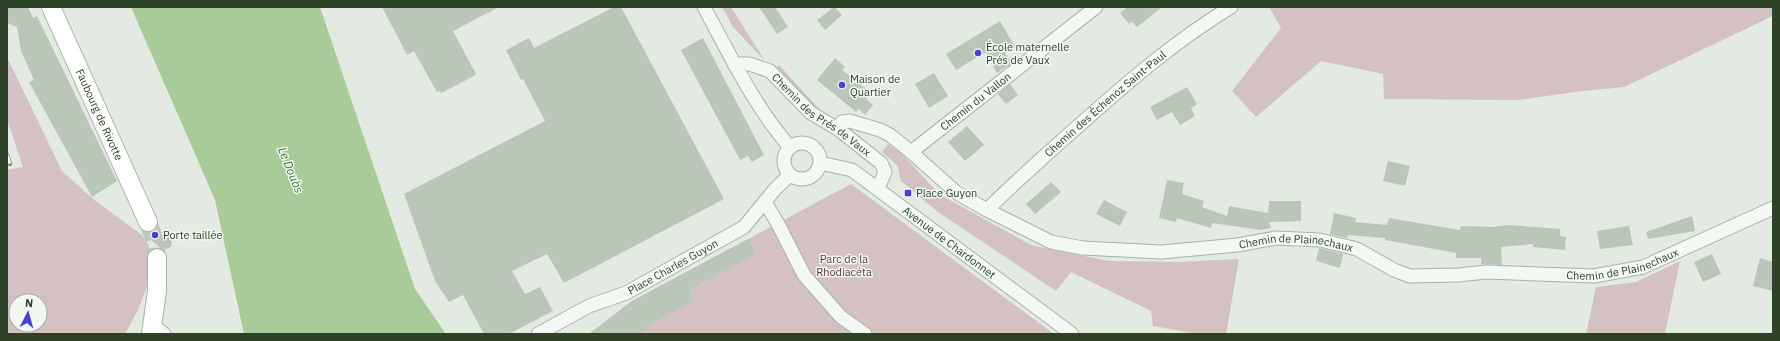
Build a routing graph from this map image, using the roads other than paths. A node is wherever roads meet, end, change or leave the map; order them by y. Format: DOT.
graph roads {
  1 [pos="51,7"];
  2 [pos="704,7"];
  3 [pos="1096,7"];
  4 [pos="1231,7"];
  5 [pos="734,64"];
  6 [pos="838,129"];
  7 [pos="790,147"];
  8 [pos="911,152"];
  9 [pos="820,163"];
  10 [pos="790,175"];
  11 [pos="878,188"];
  12 [pos="765,202"];
  13 [pos="1773,208"];
  14 [pos="987,210"];
  15 [pos="148,222"];
  16 [pos="157,258"];
  17 [pos="156,331"];
  18 [pos="538,334"];
  19 [pos="865,334"];
  20 [pos="1072,334"];
  1 -- 15 [label="main road, Faubourg de Rivotte"];
  2 -- 5 [label="street"];
  3 -- 8 [label="street, Chemin du Vallon"];
  4 -- 14 [label="street, Chemin des Échenoz Saint-Paul"];
  5 -- 6 [label="street, Chemin des Prés de Vaux"];
  5 -- 7 [label="street"];
  6 -- 8 [label="street, Chemin de Plainechaux"];
  6 -- 11 [label="street, Chemin des Prés de Vaux"];
  7 -- 9 [label="street"];
  7 -- 10 [label="street"];
  8 -- 14 [label="street, Chemin de Plainechaux"];
  9 -- 10 [label="street"];
  9 -- 11 [label="street, Avenue de Chardonnet"];
  10 -- 12 [label="street, Place Charles Guyon"];
  11 -- 20 [label="street, Avenue de Chardonnet"];
  12 -- 18 [label="street, Place Charles Guyon"];
  12 -- 19 [label="street"];
  13 -- 14 [label="street, Chemin de Plainechaux"];
  16 -- 17 [label="main road"];
}
